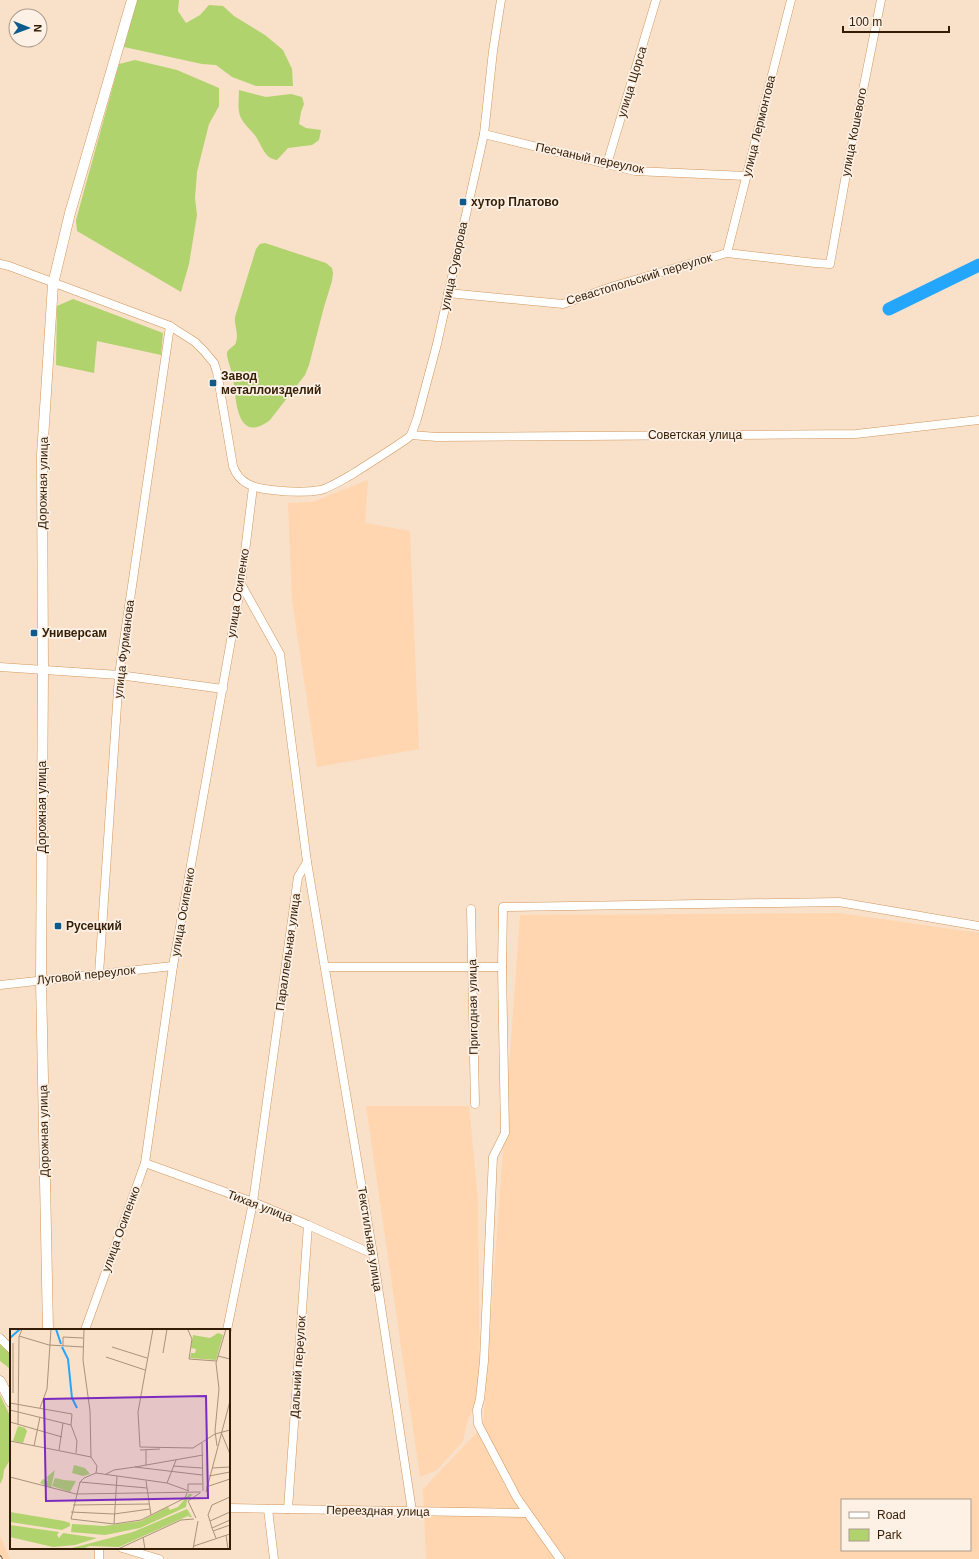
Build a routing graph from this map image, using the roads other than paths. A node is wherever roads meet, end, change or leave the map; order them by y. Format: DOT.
graph roads {
  1 [pos="132,0"];
  2 [pos="502,0"];
  3 [pos="656,0"];
  4 [pos="791,0"];
  5 [pos="880,0"];
  6 [pos="484,134"];
  7 [pos="607,164"];
  8 [pos="746,176"];
  9 [pos="727,253"];
  10 [pos="0,264"];
  11 [pos="830,264"];
  12 [pos="53,284"];
  13 [pos="448,293"];
  14 [pos="170,326"];
  15 [pos="979,420"];
  16 [pos="411,435"];
  17 [pos="253,487"];
  18 [pos="241,584"];
  19 [pos="0,667"];
  20 [pos="42,671"];
  21 [pos="119,675"];
  22 [pos="223,688"];
  23 [pos="307,862"];
  24 [pos="471,910"];
  25 [pos="979,926"];
  26 [pos="173,966"];
  27 [pos="472,966"];
  28 [pos="326,967"];
  29 [pos="502,967"];
  30 [pos="99,974"];
  31 [pos="41,980"];
  32 [pos="0,984"];
  33 [pos="475,1104"];
  34 [pos="145,1163"];
  35 [pos="253,1202"];
  36 [pos="308,1225"];
  37 [pos="373,1254"];
  38 [pos="48,1329"];
  39 [pos="85,1329"];
  40 [pos="227,1329"];
  41 [pos="0,1338"];
  42 [pos="10,1348"];
  43 [pos="0,1381"];
  44 [pos="10,1400"];
  45 [pos="230,1508"];
  46 [pos="268,1509"];
  47 [pos="288,1509"];
  48 [pos="412,1512"];
  49 [pos="526,1513"];
  50 [pos="125,1549"];
  51 [pos="159,1559"];
  52 [pos="274,1559"];
  53 [pos="560,1559"];
  1 -- 12 [label="main road, Дорожная улица"];
  2 -- 6 [label="street, улица Суворова"];
  3 -- 7 [label="street, улица Щорса"];
  4 -- 8 [label="street, улица Лермонтова"];
  5 -- 11 [label="street, улица Кошевого"];
  6 -- 7 [label="street, Песчаный переулок"];
  6 -- 13 [label="street, улица Суворова"];
  7 -- 8 [label="street, Песчаный переулок"];
  8 -- 9 [label="street, улица Лермонтова"];
  9 -- 11 [label="street, Севастопольский переулок"];
  9 -- 13 [label="street, Севастопольский переулок"];
  10 -- 12 [label="street"];
  12 -- 14 [label="street"];
  12 -- 20 [label="main road, Дорожная улица"];
  13 -- 16 [label="street, улица Суворова"];
  14 -- 17 [label="street"];
  14 -- 21 [label="street, улица Фурманова"];
  15 -- 16 [label="street, Советская улица"];
  16 -- 17 [label="street"];
  17 -- 18 [label="street, улица Осипенко"];
  18 -- 22 [label="street, улица Осипенко"];
  18 -- 23 [label="street"];
  19 -- 20 [label="street"];
  20 -- 21 [label="street"];
  20 -- 31 [label="main road, Дорожная улица"];
  21 -- 22 [label="street"];
  21 -- 30 [label="street, улица Фурманова"];
  22 -- 26 [label="street, улица Осипенко"];
  23 -- 28 [label="street, Текстильная улица"];
  23 -- 35 [label="street, Параллельная улица"];
  24 -- 27 [label="street, Пригодная улица"];
  25 -- 29 [label="street"];
  26 -- 30 [label="street, Луговой переулок"];
  26 -- 34 [label="street, улица Осипенко"];
  27 -- 28 [label="street"];
  27 -- 29 [label="street"];
  27 -- 33 [label="street, Пригодная улица"];
  28 -- 37 [label="street, Текстильная улица"];
  29 -- 49 [label="street"];
  30 -- 31 [label="street, Луговой переулок"];
  31 -- 32 [label="street, Луговой переулок"];
  31 -- 38 [label="main road, Дорожная улица"];
  34 -- 35 [label="street, Тихая улица"];
  34 -- 39 [label="street, улица Осипенко"];
  35 -- 36 [label="street, Тихая улица"];
  35 -- 40 [label="street, Параллельная улица"];
  36 -- 37 [label="street, Тихая улица"];
  36 -- 47 [label="street, Дальний переулок"];
  37 -- 48 [label="street, Текстильная улица"];
  41 -- 42 [label="street"];
  43 -- 44 [label="main road"];
  45 -- 46 [label="street, Переездная улица"];
  46 -- 47 [label="street, Переездная улица"];
  46 -- 52 [label="street"];
  47 -- 48 [label="street, Переездная улица"];
  48 -- 49 [label="street, Переездная улица"];
  49 -- 53 [label="street"];
  50 -- 51 [label="street"];
}
